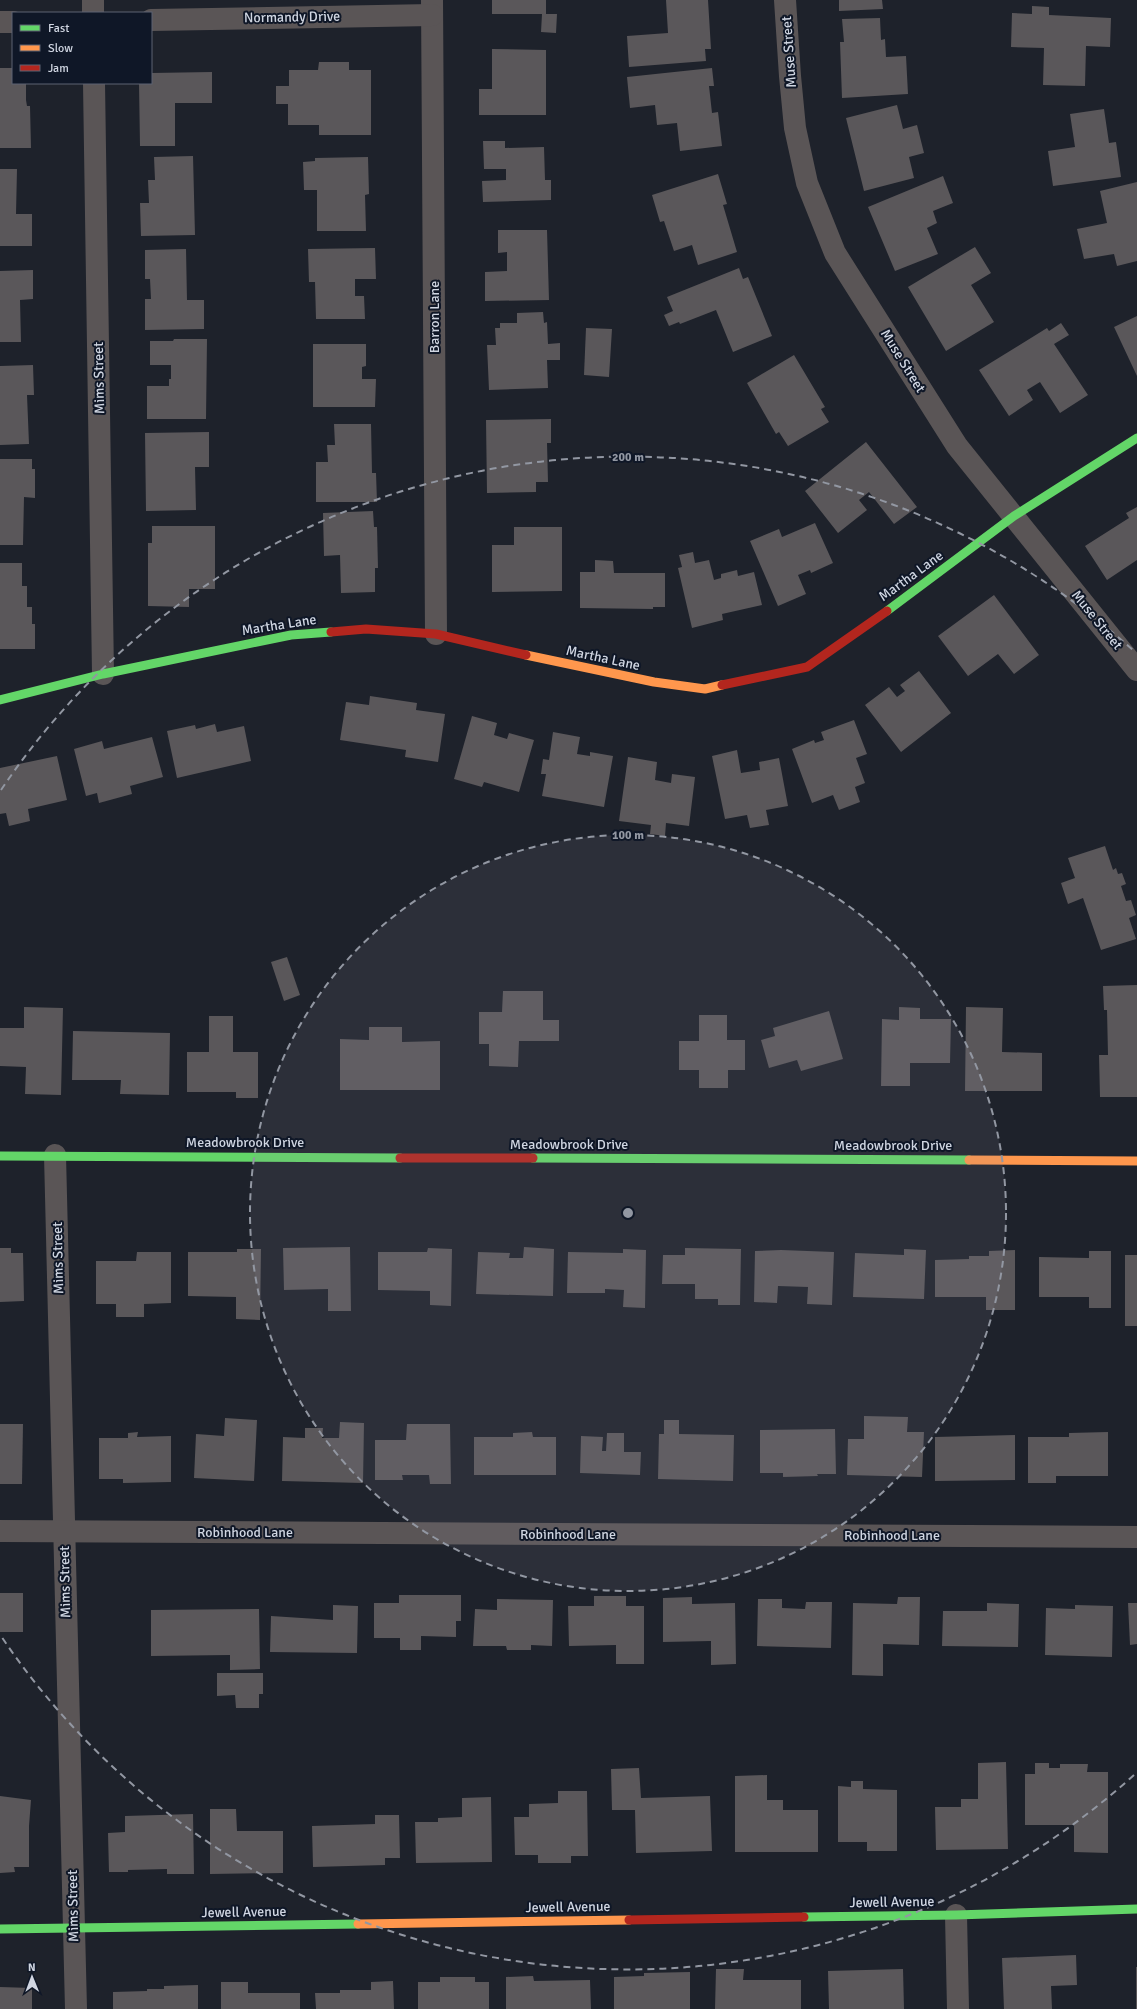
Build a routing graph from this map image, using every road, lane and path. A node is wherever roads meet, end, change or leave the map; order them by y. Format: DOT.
graph roads {
  1 [pos="93,0"];
  2 [pos="786,0"];
  3 [pos="432,8"];
  4 [pos="93,12"];
  5 [pos="152,20"];
  6 [pos="0,22"];
  7 [pos="12,22"];
  8 [pos="94,84"];
  9 [pos="1137,438"];
  10 [pos="1014,516"];
  11 [pos="436,634"];
  12 [pos="1137,670"];
  13 [pos="104,674"];
  14 [pos="0,700"];
  15 [pos="55,1155"];
  16 [pos="0,1156"];
  17 [pos="1137,1160"];
  18 [pos="0,1531"];
  19 [pos="64,1531"];
  20 [pos="1137,1537"];
  21 [pos="1137,1909"];
  22 [pos="956,1915"];
  23 [pos="74,1928"];
  24 [pos="0,1929"];
  25 [pos="76,2009"];
  26 [pos="958,2009"];
  1 -- 4 [label="street"];
  2 -- 10 [label="street, Muse Street"];
  3 -- 5 [label="street, Normandy Drive"];
  3 -- 11 [label="street, Barron Lane"];
  6 -- 7 [label="street"];
  8 -- 13 [label="street, Mims Street"];
  9 -- 10 [label="street, Martha Lane"];
  10 -- 11 [label="street, Martha Lane"];
  10 -- 12 [label="street, Muse Street"];
  11 -- 13 [label="street, Martha Lane"];
  13 -- 14 [label="street, Martha Lane"];
  15 -- 16 [label="street, Meadowbrook Drive"];
  15 -- 17 [label="street, Meadowbrook Drive"];
  15 -- 19 [label="street, Mims Street"];
  18 -- 19 [label="street, Robinhood Lane"];
  19 -- 20 [label="street, Robinhood Lane"];
  19 -- 23 [label="street, Mims Street"];
  21 -- 22 [label="street, Jewell Avenue"];
  22 -- 23 [label="street, Jewell Avenue"];
  22 -- 26 [label="street"];
  23 -- 24 [label="street, Jewell Avenue"];
  23 -- 25 [label="street, Mims Street"];
}
